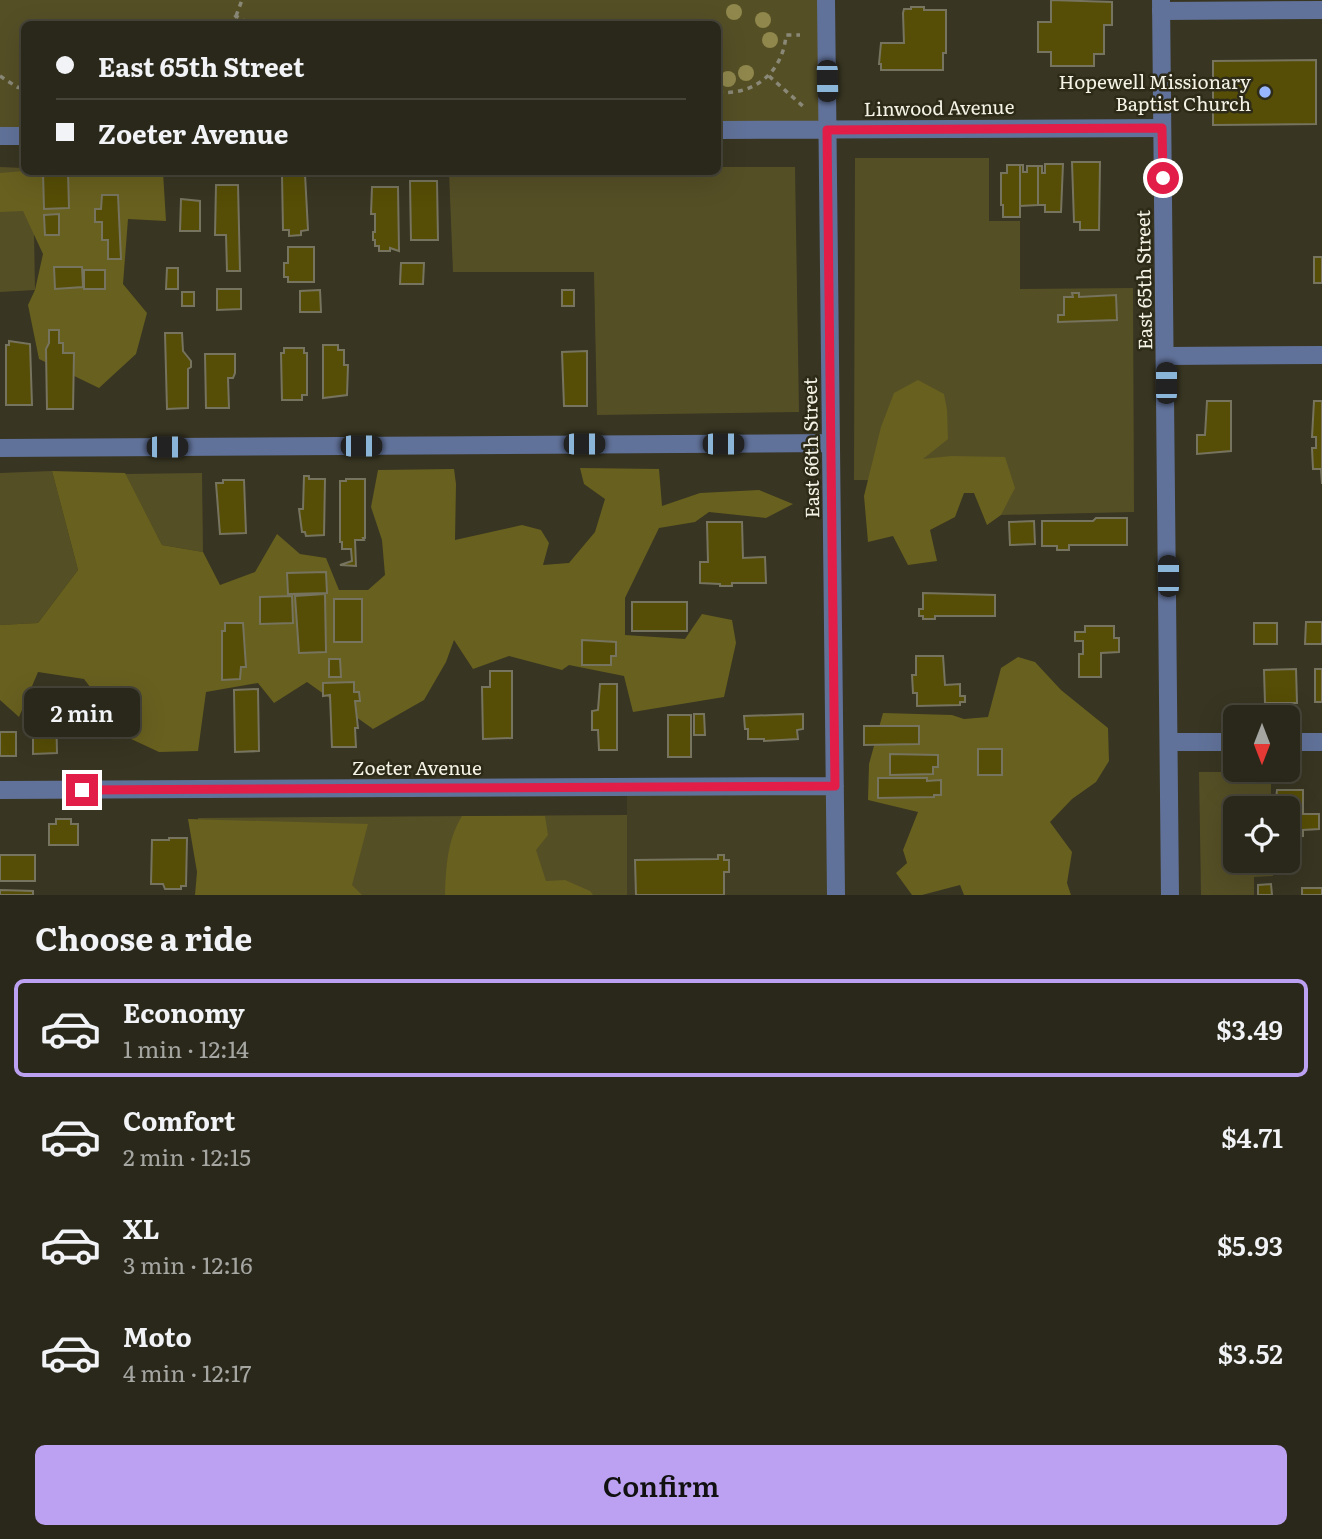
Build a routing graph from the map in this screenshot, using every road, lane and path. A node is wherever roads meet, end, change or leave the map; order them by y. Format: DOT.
graph roads {
  1 [pos="242,0"];
  2 [pos="826,0"];
  3 [pos="1161,5"];
  4 [pos="1322,9"];
  5 [pos="236,16"];
  6 [pos="230,21"];
  7 [pos="245,21"];
  8 [pos="800,34"];
  9 [pos="0,76"];
  10 [pos="769,76"];
  11 [pos="21,87"];
  12 [pos="721,92"];
  13 [pos="805,108"];
  14 [pos="1162,128"];
  15 [pos="721,130"];
  16 [pos="827,130"];
  17 [pos="0,136"];
  18 [pos="21,136"];
  19 [pos="1322,355"];
  20 [pos="1166,356"];
  21 [pos="831,443"];
  22 [pos="0,448"];
  23 [pos="1169,742"];
  24 [pos="1223,742"];
  25 [pos="1300,742"];
  26 [pos="1322,742"];
  27 [pos="835,786"];
  28 [pos="0,790"];
  29 [pos="836,895"];
  30 [pos="1170,895"];
  1 -- 5 [label="path"];
  2 -- 16 [label="street, East 66th Street"];
  3 -- 4 [label="street"];
  3 -- 14 [label="street, East 65th Street"];
  5 -- 6 [label="path"];
  5 -- 7 [label="path"];
  8 -- 10 [label="path"];
  9 -- 11 [label="path"];
  10 -- 12 [label="path"];
  10 -- 13 [label="path"];
  14 -- 16 [label="street, Linwood Avenue"];
  14 -- 20 [label="street, East 65th Street"];
  15 -- 16 [label="street, Linwood Avenue"];
  16 -- 21 [label="street, East 66th Street"];
  17 -- 18 [label="street"];
  19 -- 20 [label="street"];
  20 -- 23 [label="street, East 65th Street"];
  21 -- 22 [label="street"];
  21 -- 27 [label="street, East 66th Street"];
  23 -- 24 [label="street"];
  23 -- 30 [label="street, East 65th Street"];
  25 -- 26 [label="street"];
  27 -- 28 [label="street, Zoeter Avenue"];
  27 -- 29 [label="street, East 66th Street"];
}
